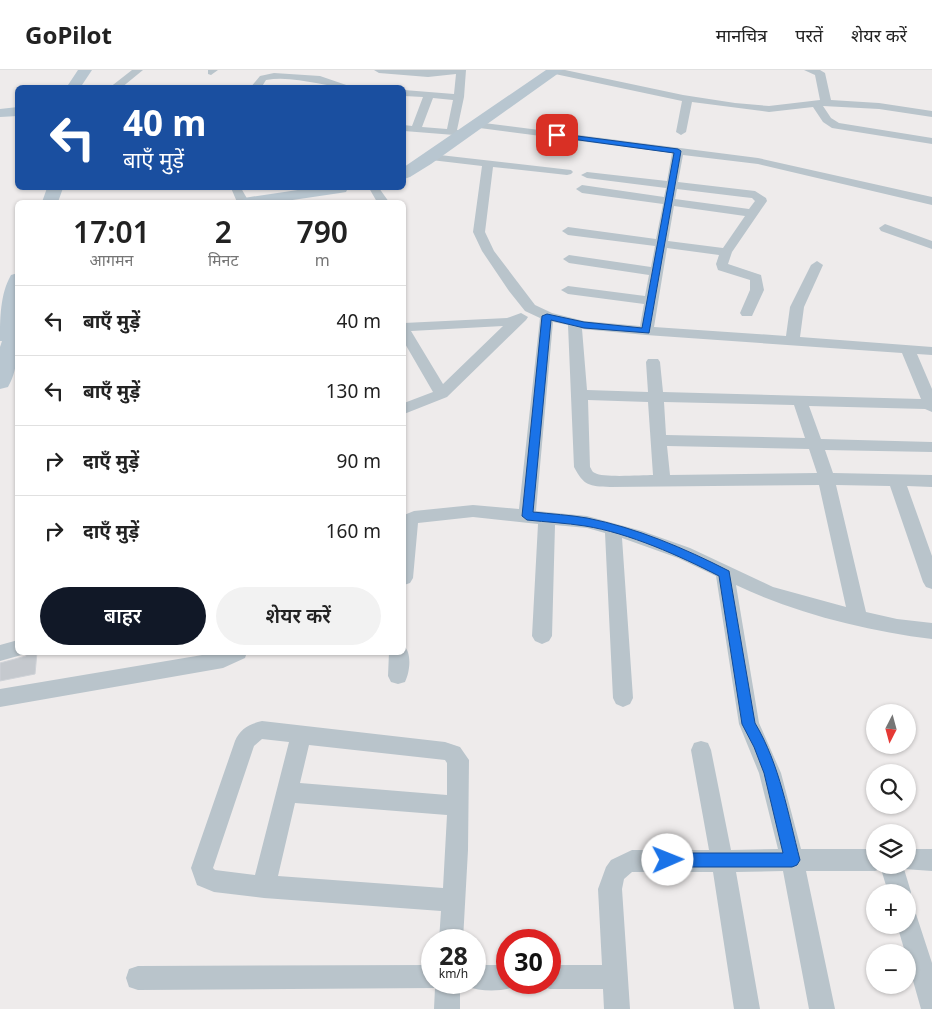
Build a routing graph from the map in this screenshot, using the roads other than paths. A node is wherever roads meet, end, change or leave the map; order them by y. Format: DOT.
graph roads {
  1 [pos="78,70"];
  2 [pos="85,70"];
  3 [pos="138,70"];
  4 [pos="379,70"];
  5 [pos="555,70"];
  6 [pos="809,70"];
  7 [pos="461,71"];
  8 [pos="276,73"];
  9 [pos="68,85"];
  10 [pos="74,85"];
  11 [pos="118,85"];
  12 [pos="257,85"];
  13 [pos="340,85"];
  14 [pos="406,93"];
  15 [pos="429,95"];
  16 [pos="459,97"];
  17 [pos="688,98"];
  18 [pos="821,104"];
  19 [pos="15,110"];
  20 [pos="0,112"];
  21 [pos="932,114"];
  22 [pos="406,128"];
  23 [pos="416,129"];
  24 [pos="463,130"];
  25 [pos="681,132"];
  26 [pos="932,141"];
  27 [pos="431,157"];
  28 [pos="679,159"];
  29 [pos="488,163"];
  30 [pos="567,172"];
  31 [pos="406,173"];
  32 [pos="587,174"];
  33 [pos="672,184"];
  34 [pos="582,189"];
  35 [pos="320,190"];
  36 [pos="262,200"];
  37 [pos="668,200"];
  38 [pos="932,201"];
  39 [pos="751,213"];
  40 [pos="885,228"];
  41 [pos="568,231"];
  42 [pos="661,243"];
  43 [pos="932,245"];
  44 [pos="726,252"];
  45 [pos="570,259"];
  46 [pos="817,265"];
  47 [pos="656,272"];
  48 [pos="15,289"];
  49 [pos="568,290"];
  50 [pos="651,301"];
  51 [pos="525,313"];
  52 [pos="747,313"];
  53 [pos="547,316"];
  54 [pos="575,323"];
  55 [pos="406,327"];
  56 [pos="15,330"];
  57 [pos="646,331"];
  58 [pos="406,334"];
  59 [pos="0,338"];
  60 [pos="792,342"];
  61 [pos="908,350"];
  62 [pos="932,351"];
  63 [pos="653,362"];
  64 [pos="0,382"];
  65 [pos="442,394"];
  66 [pos="580,395"];
  67 [pos="655,397"];
  68 [pos="800,401"];
  69 [pos="931,405"];
  70 [pos="406,408"];
  71 [pos="660,440"];
  72 [pos="815,444"];
  73 [pos="932,447"];
  74 [pos="826,480"];
  75 [pos="897,481"];
  76 [pos="662,482"];
  77 [pos="932,482"];
  78 [pos="527,516"];
  79 [pos="547,517"];
  80 [pos="613,530"];
  81 [pos="406,546"];
  82 [pos="725,574"];
  83 [pos="932,582"];
  84 [pos="858,617"];
  85 [pos="932,631"];
  86 [pos="542,636"];
  87 [pos="15,649"];
  88 [pos="0,653"];
  89 [pos="233,655"];
  90 [pos="399,655"];
  91 [pos="398,676"];
  92 [pos="0,698"];
  93 [pos="623,698"];
  94 [pos="301,734"];
  95 [pos="701,750"];
  96 [pos="286,792"];
  97 [pos="457,806"];
  98 [pos="722,859"];
  99 [pos="792,860"];
  100 [pos="866,860"];
  101 [pos="916,860"];
  102 [pos="932,860"];
  103 [pos="264,887"];
  104 [pos="454,900"];
  105 [pos="453,929"];
  106 [pos="911,934"];
  107 [pos="421,977"];
  108 [pos="561,977"];
  109 [pos="614,977"];
  110 [pos="138,978"];
  111 [pos="448,994"];
  112 [pos="932,1005"];
  113 [pos="447,1009"];
  114 [pos="617,1009"];
  115 [pos="747,1009"];
  116 [pos="822,1009"];
  1 -- 9 [label="street"];
  2 -- 10 [label="street"];
  3 -- 11 [label="street"];
  4 -- 7 [label="street"];
  5 -- 17 [label="street"];
  5 -- 24 [label="street"];
  6 -- 18 [label="street"];
  7 -- 16 [label="street"];
  8 -- 12 [label="street"];
  8 -- 13 [label="street"];
  14 -- 15 [label="street"];
  15 -- 16 [label="street"];
  15 -- 23 [label="street"];
  16 -- 24 [label="street"];
  17 -- 18 [label="street"];
  17 -- 25 [label="street"];
  18 -- 21 [label="street"];
  18 -- 26 [label="street"];
  19 -- 20 [label="street"];
  22 -- 23 [label="street"];
  23 -- 24 [label="street"];
  24 -- 27 [label="street"];
  24 -- 28 [label="street"];
  27 -- 29 [label="street"];
  27 -- 31 [label="street"];
  28 -- 33 [label="street"];
  28 -- 38 [label="street"];
  29 -- 30 [label="street"];
  29 -- 51 [label="street"];
  32 -- 33 [label="street"];
  33 -- 37 [label="street"];
  33 -- 39 [label="street"];
  34 -- 37 [label="street"];
  35 -- 36 [label="street"];
  37 -- 39 [label="street"];
  37 -- 42 [label="street"];
  39 -- 44 [label="street"];
  40 -- 43 [label="street"];
  41 -- 42 [label="street"];
  42 -- 44 [label="street"];
  42 -- 47 [label="street"];
  44 -- 52 [label="street"];
  45 -- 47 [label="street"];
  46 -- 60 [label="street"];
  47 -- 50 [label="street"];
  48 -- 59 [label="street"];
  49 -- 50 [label="street"];
  50 -- 57 [label="street"];
  51 -- 53 [label="street"];
  51 -- 55 [label="street"];
  51 -- 65 [label="street"];
  53 -- 54 [label="street"];
  53 -- 78 [label="street"];
  54 -- 57 [label="street"];
  54 -- 66 [label="street"];
  56 -- 64 [label="street"];
  57 -- 60 [label="street"];
  58 -- 65 [label="street"];
  60 -- 61 [label="street"];
  61 -- 62 [label="street"];
  61 -- 69 [label="street"];
  63 -- 67 [label="street"];
  65 -- 70 [label="street"];
  66 -- 67 [label="street"];
  66 -- 76 [label="street"];
  67 -- 68 [label="street"];
  67 -- 71 [label="street"];
  68 -- 69 [label="street"];
  68 -- 72 [label="street"];
  71 -- 72 [label="street"];
  71 -- 76 [label="street"];
  72 -- 73 [label="street"];
  72 -- 74 [label="street"];
  74 -- 75 [label="street"];
  74 -- 76 [label="street"];
  74 -- 84 [label="street"];
  75 -- 77 [label="street"];
  75 -- 83 [label="street"];
  78 -- 79 [label="street"];
  78 -- 81 [label="street"];
  79 -- 80 [label="street"];
  79 -- 86 [label="street"];
  80 -- 82 [label="street"];
  80 -- 93 [label="street"];
  82 -- 84 [label="street"];
  82 -- 99 [label="street"];
  84 -- 85 [label="street"];
  87 -- 88 [label="street"];
  89 -- 92 [label="street"];
  90 -- 91 [label="street"];
  94 -- 96 [label="street"];
  94 -- 97 [label="street"];
  94 -- 103 [label="street"];
  95 -- 98 [label="street"];
  96 -- 97 [label="street"];
  96 -- 103 [label="street"];
  97 -- 104 [label="street"];
  98 -- 99 [label="street"];
  98 -- 109 [label="street"];
  98 -- 115 [label="street"];
  99 -- 100 [label="street"];
  99 -- 116 [label="street"];
  101 -- 102 [label="street"];
  103 -- 104 [label="street"];
  104 -- 105 [label="street"];
  106 -- 112 [label="street"];
  107 -- 110 [label="street"];
  108 -- 109 [label="street"];
  109 -- 114 [label="street"];
  111 -- 113 [label="street"];
}
